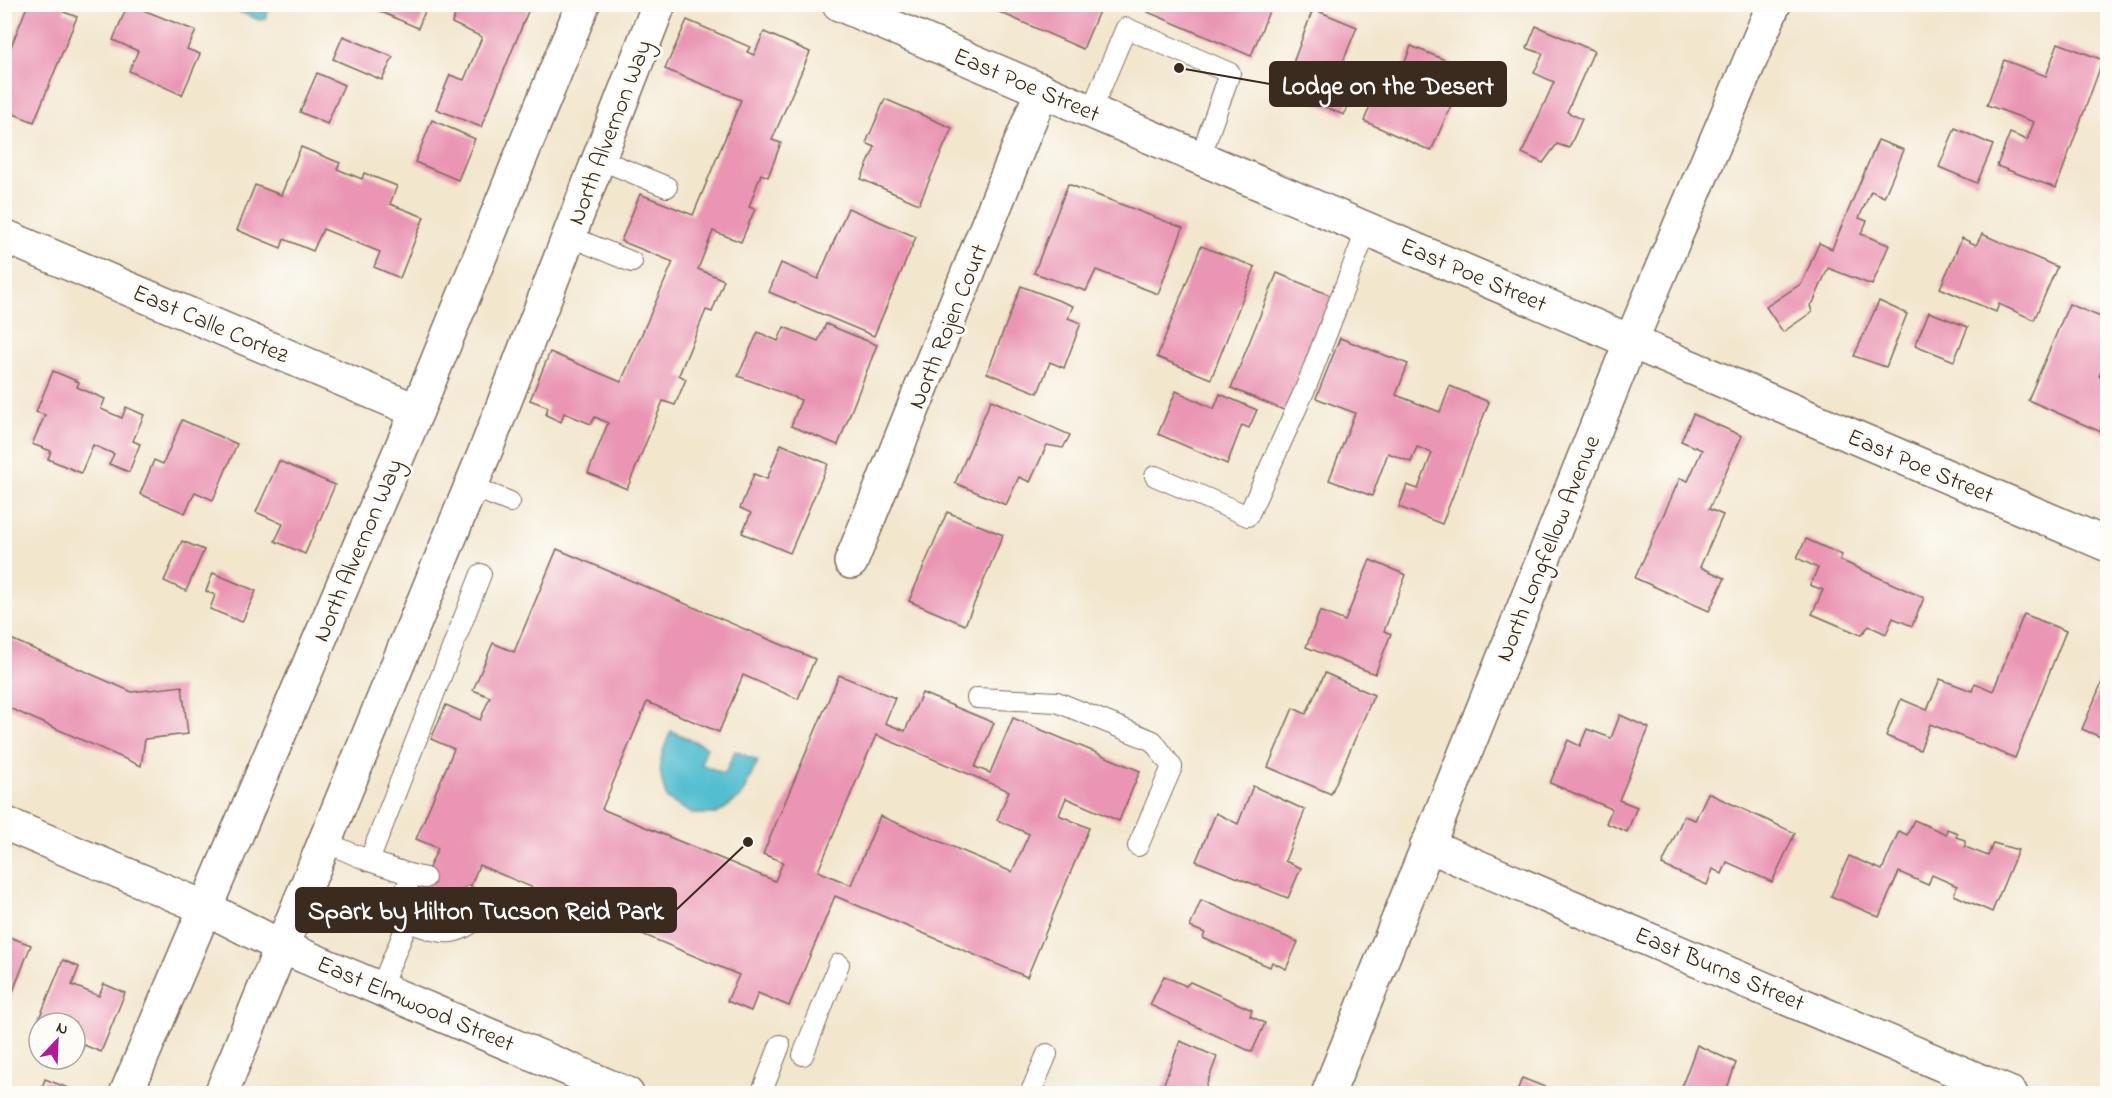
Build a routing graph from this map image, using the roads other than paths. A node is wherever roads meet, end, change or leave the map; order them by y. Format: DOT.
graph roads {
  1 [pos="583,4"];
  2 [pos="659,4"];
  3 [pos="840,4"];
  4 [pos="1774,4"];
  5 [pos="1042,90"];
  6 [pos="1091,111"];
  7 [pos="1200,158"];
  8 [pos="599,159"];
  9 [pos="667,187"];
  10 [pos="1367,228"];
  11 [pos="4,236"];
  12 [pos="569,236"];
  13 [pos="632,262"];
  14 [pos="1631,341"];
  15 [pos="417,411"];
  16 [pos="1155,476"];
  17 [pos="470,486"];
  18 [pos="510,502"];
  19 [pos="2108,545"];
  20 [pos="851,562"];
  21 [pos="481,574"];
  22 [pos="977,698"];
  23 [pos="4,823"];
  24 [pos="323,841"];
  25 [pos="1427,845"];
  26 [pos="1138,846"];
  27 [pos="369,861"];
  28 [pos="469,897"];
  29 [pos="206,908"];
  30 [pos="408,922"];
  31 [pos="280,945"];
  32 [pos="839,964"];
  33 [pos="381,987"];
  34 [pos="780,1045"];
  35 [pos="1047,1054"];
  36 [pos="803,1055"];
  37 [pos="126,1094"];
  38 [pos="221,1094"];
  39 [pos="627,1094"];
  40 [pos="761,1094"];
  41 [pos="1030,1094"];
  42 [pos="1328,1094"];
  43 [pos="2011,1094"];
  1 -- 15 [label="street, North Alvernon Way"];
  2 -- 8 [label="street, North Alvernon Way"];
  3 -- 5 [label="street, East Poe Street"];
  4 -- 14 [label="street, North Longfellow Avenue"];
  5 -- 6 [label="street, East Poe Street"];
  5 -- 20 [label="street, North Rojen Court"];
  6 -- 7 [label="street, East Poe Street"];
  6 -- 7 [label="lane"];
  7 -- 10 [label="street, East Poe Street"];
  8 -- 9 [label="lane"];
  8 -- 12 [label="street, North Alvernon Way"];
  10 -- 14 [label="street, East Poe Street"];
  10 -- 16 [label="lane"];
  11 -- 15 [label="street, East Calle Cortez"];
  12 -- 13 [label="lane"];
  12 -- 17 [label="street, North Alvernon Way"];
  14 -- 19 [label="street, East Poe Street"];
  14 -- 25 [label="street, North Longfellow Avenue"];
  15 -- 29 [label="street, North Alvernon Way"];
  17 -- 18 [label="lane"];
  17 -- 24 [label="street, North Alvernon Way"];
  21 -- 27 [label="lane"];
  22 -- 26 [label="lane"];
  23 -- 29 [label="street, East Elmwood Street"];
  24 -- 27 [label="lane"];
  24 -- 31 [label="street, North Alvernon Way"];
  25 -- 42 [label="street, North Longfellow Avenue"];
  25 -- 43 [label="street, East Burns Street"];
  27 -- 30 [label="lane"];
  28 -- 30 [label="lane"];
  29 -- 31 [label="street, East Elmwood Street"];
  29 -- 37 [label="street, North Alvernon Way"];
  30 -- 33 [label="lane"];
  31 -- 33 [label="street, East Elmwood Street"];
  31 -- 38 [label="street, North Alvernon Way"];
  32 -- 36 [label="lane"];
  33 -- 39 [label="street, East Elmwood Street"];
  34 -- 40 [label="lane"];
  35 -- 41 [label="lane"];
}
